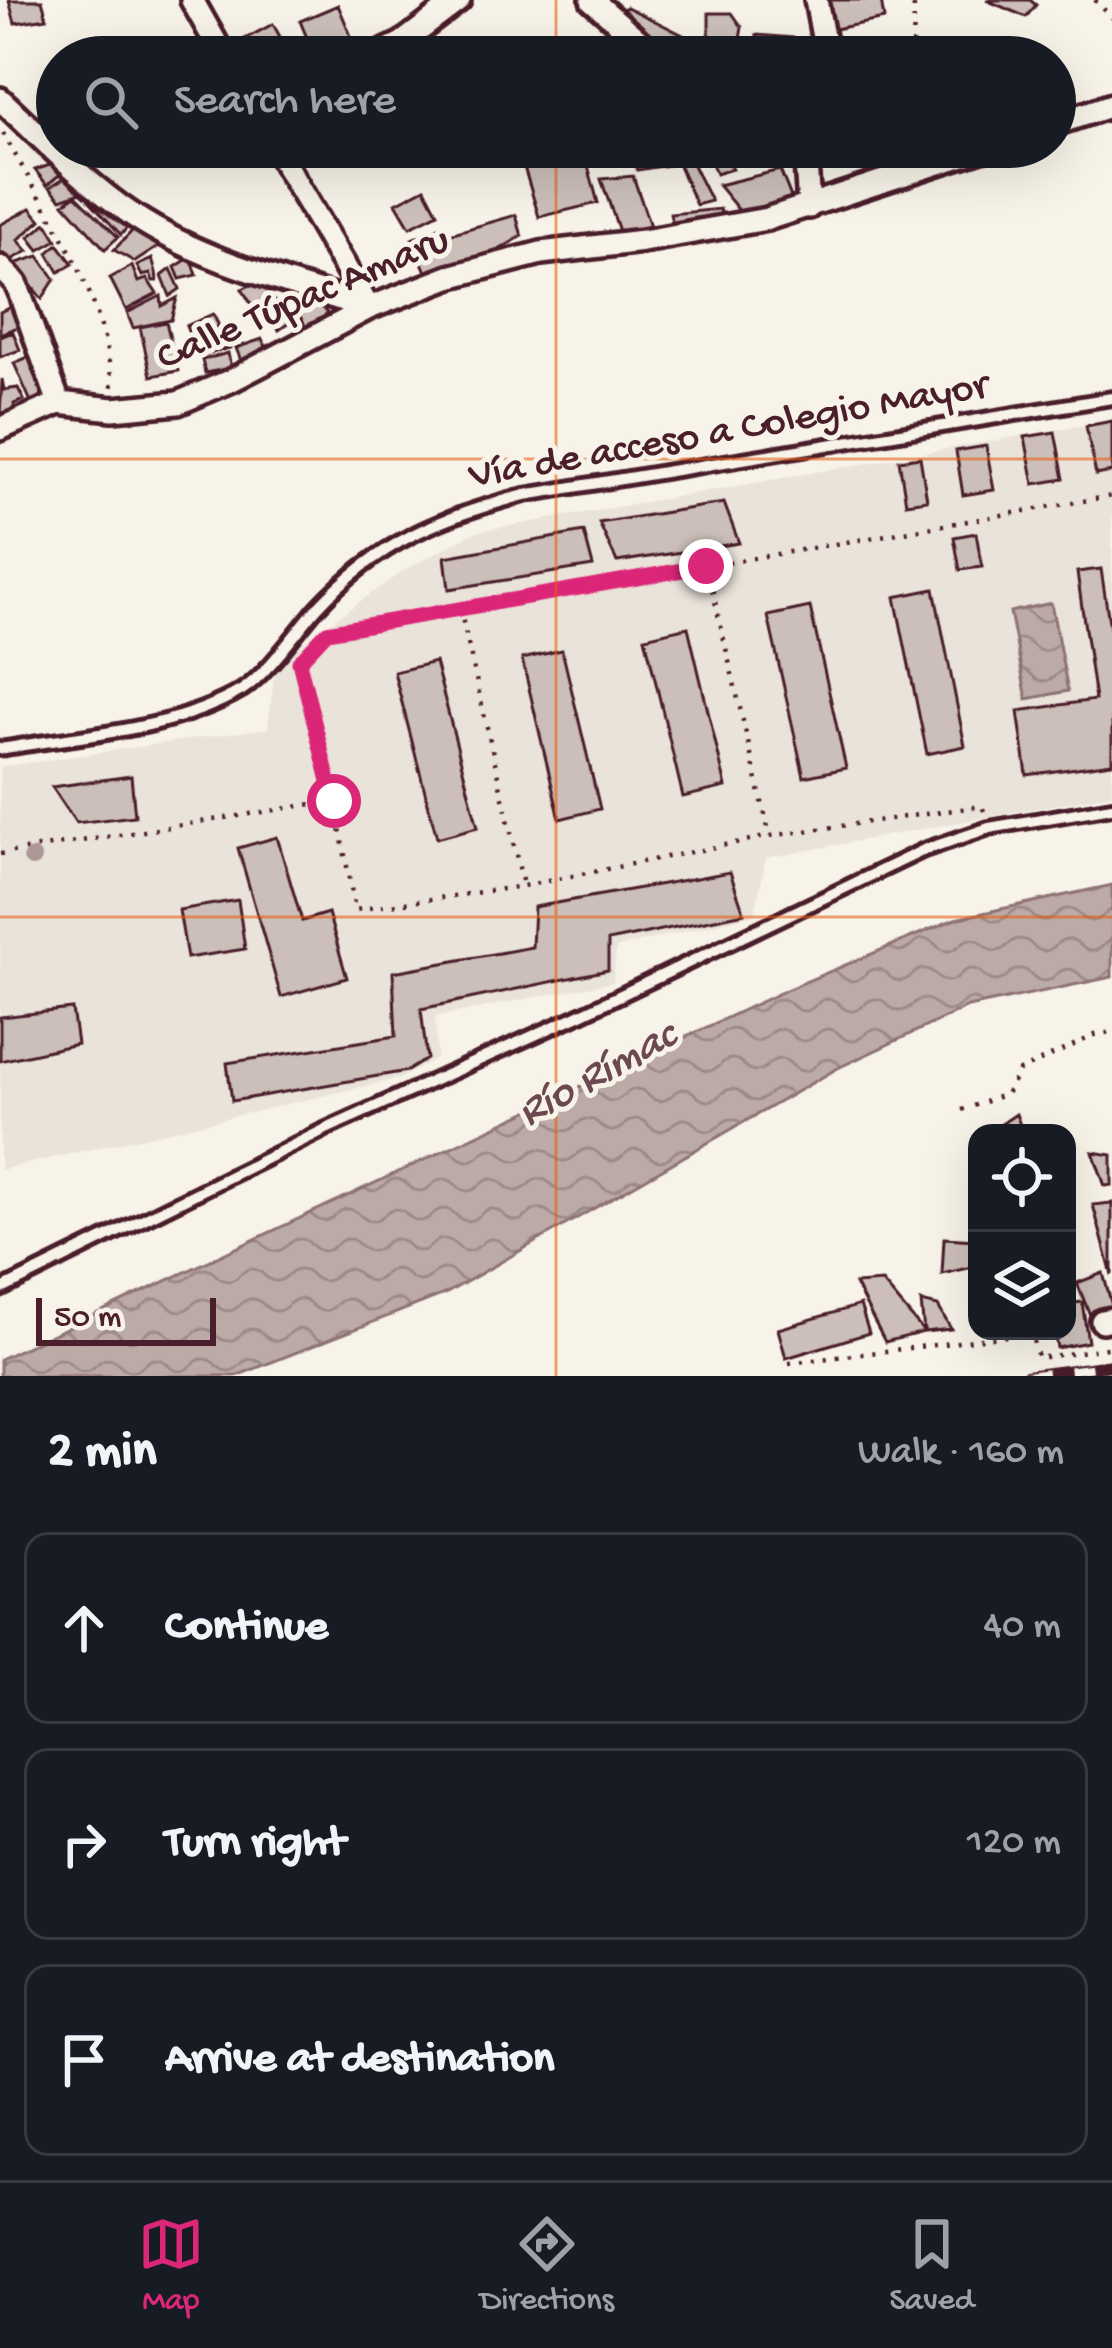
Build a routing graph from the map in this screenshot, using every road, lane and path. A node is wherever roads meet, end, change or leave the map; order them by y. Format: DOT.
graph roads {
  1 [pos="193,0"];
  2 [pos="459,0"];
  3 [pos="592,0"];
  4 [pos="816,0"];
  5 [pos="914,0"];
  6 [pos="1095,0"];
  7 [pos="1112,18"];
  8 [pos="213,36"];
  9 [pos="411,36"];
  10 [pos="633,36"];
  11 [pos="820,36"];
  12 [pos="913,36"];
  13 [pos="0,99"];
  14 [pos="1112,105"];
  15 [pos="1076,117"];
  16 [pos="0,128"];
  17 [pos="36,133"];
  18 [pos="74,168"];
  19 [pos="286,168"];
  20 [pos="806,168"];
  21 [pos="925,168"];
  22 [pos="809,207"];
  23 [pos="0,267"];
  24 [pos="369,308"];
  25 [pos="1112,398"];
  26 [pos="58,403"];
  27 [pos="113,409"];
  28 [pos="0,428"];
  29 [pos="1112,496"];
  30 [pos="706,566"];
  31 [pos="460,609"];
  32 [pos="0,749"];
  33 [pos="334,801"];
  34 [pos="1112,806"];
  35 [pos="988,828"];
  36 [pos="770,836"];
  37 [pos="0,854"];
  38 [pos="523,886"];
  39 [pos="1112,1032"];
  40 [pos="962,1110"];
  41 [pos="0,1290"];
  42 [pos="1107,1320"];
  43 [pos="789,1363"];
  1 -- 8 [label="street"];
  2 -- 9 [label="street"];
  3 -- 10 [label="street"];
  4 -- 11 [label="street"];
  5 -- 12 [label="path"];
  6 -- 7 [label="path"];
  13 -- 17 [label="street"];
  14 -- 15 [label="street"];
  16 -- 27 [label="path"];
  18 -- 24 [label="street"];
  19 -- 24 [label="street"];
  20 -- 22 [label="street"];
  21 -- 22 [label="street, Calle Túpac Amaru"];
  22 -- 24 [label="street, Calle Túpac Amaru"];
  23 -- 26 [label="street"];
  24 -- 27 [label="street, Calle Túpac Amaru"];
  25 -- 32 [label="lane, Vía de acceso a Colegio Mayor"];
  26 -- 27 [label="street, Calle Túpac Amaru"];
  26 -- 28 [label="street, Calle Túpac Amaru"];
  29 -- 30 [label="path"];
  30 -- 31 [label="path"];
  30 -- 36 [label="path"];
  31 -- 33 [label="path"];
  31 -- 38 [label="path"];
  33 -- 37 [label="path"];
  33 -- 38 [label="path"];
  34 -- 35 [label="lane"];
  35 -- 36 [label="path"];
  35 -- 41 [label="lane"];
  36 -- 38 [label="path"];
  39 -- 40 [label="path"];
  42 -- 43 [label="path"];
}
